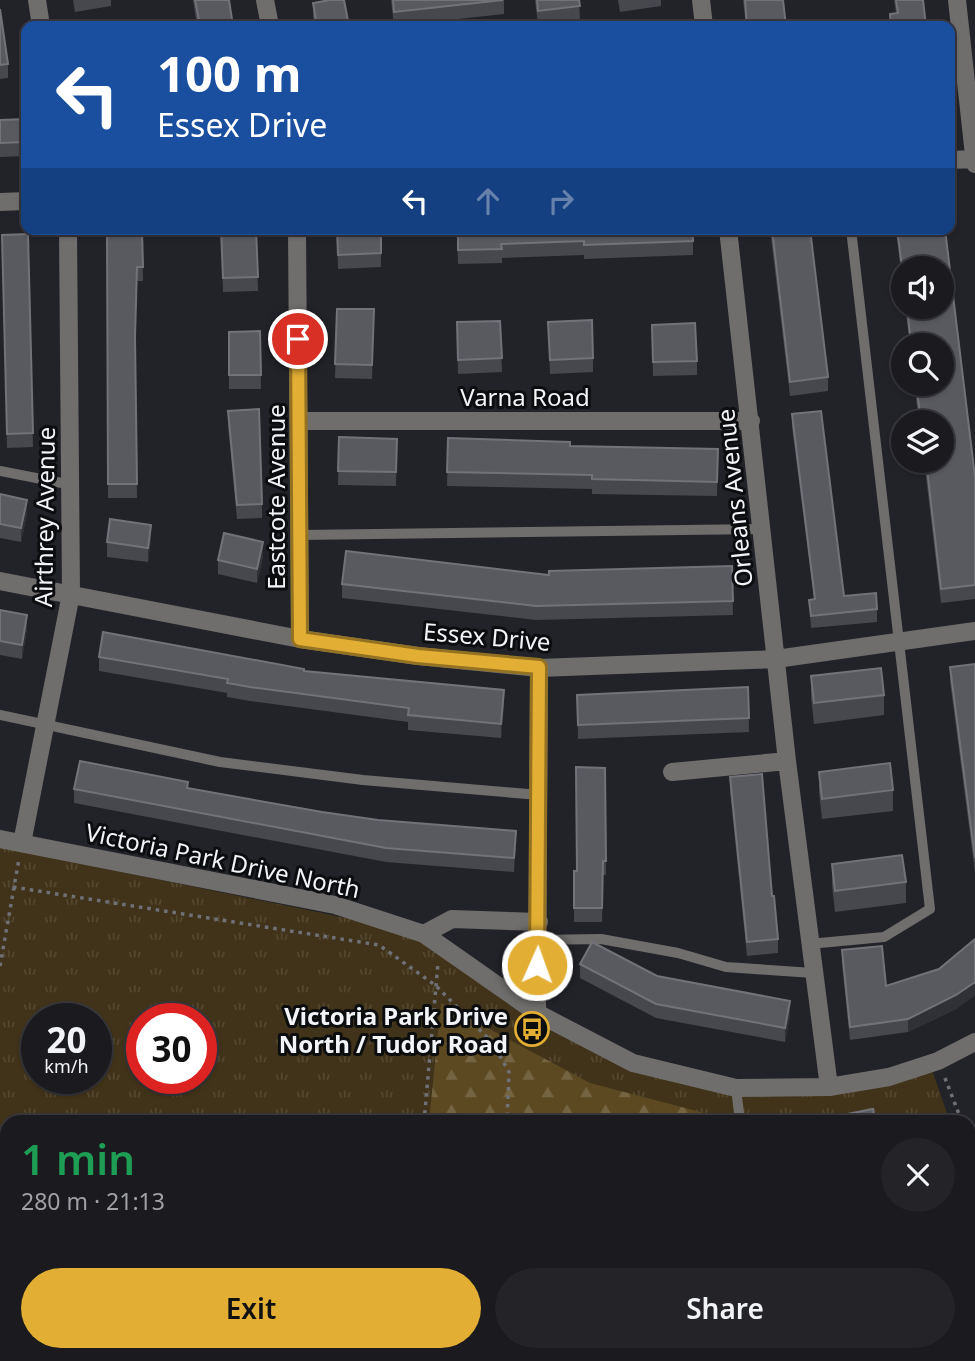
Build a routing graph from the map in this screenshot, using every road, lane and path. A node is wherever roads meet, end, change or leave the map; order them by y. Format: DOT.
graph roads {
  1 [pos="37,0"];
  2 [pos="265,0"];
  3 [pos="701,0"];
  4 [pos="957,0"];
  5 [pos="40,21"];
  6 [pos="269,21"];
  7 [pos="703,21"];
  8 [pos="975,159"];
  9 [pos="955,160"];
  10 [pos="975,164"];
  11 [pos="21,201"];
  12 [pos="0,202"];
  13 [pos="68,235"];
  14 [pos="297,235"];
  15 [pos="729,235"];
  16 [pos="852,235"];
  17 [pos="299,421"];
  18 [pos="751,421"];
  19 [pos="0,471"];
  20 [pos="73,485"];
  21 [pos="762,529"];
  22 [pos="299,535"];
  23 [pos="0,581"];
  24 [pos="71,594"];
  25 [pos="975,631"];
  26 [pos="300,639"];
  27 [pos="897,644"];
  28 [pos="776,659"];
  29 [pos="539,667"];
  30 [pos="0,715"];
  31 [pos="45,723"];
  32 [pos="787,761"];
  33 [pos="672,772"];
  34 [pos="539,794"];
  35 [pos="0,839"];
  36 [pos="22,843"];
  37 [pos="13,887"];
  38 [pos="539,922"];
  39 [pos="424,934"];
  40 [pos="538,940"];
  41 [pos="440,943"];
  42 [pos="809,944"];
  43 [pos="0,966"];
  44 [pos="813,973"];
  45 [pos="435,985"];
  46 [pos="537,1013"];
  47 [pos="975,1042"];
  48 [pos="938,1061"];
  49 [pos="829,1087"];
  50 [pos="736,1088"];
  51 [pos="425,1115"];
  52 [pos="507,1115"];
  53 [pos="739,1115"];
  54 [pos="959,1115"];
  1 -- 5 [label="street"];
  2 -- 6 [label="street"];
  3 -- 7 [label="street"];
  4 -- 8 [label="street"];
  8 -- 9 [label="street"];
  8 -- 10 [label="street"];
  11 -- 12 [label="street"];
  13 -- 20 [label="street, Airthrey Avenue"];
  14 -- 17 [label="street, Eastcote Avenue"];
  15 -- 18 [label="street, Orleans Avenue"];
  16 -- 27 [label="lane"];
  17 -- 18 [label="street, Varna Road"];
  17 -- 22 [label="street, Eastcote Avenue"];
  18 -- 21 [label="street, Orleans Avenue"];
  19 -- 20 [label="lane"];
  20 -- 24 [label="street, Airthrey Avenue"];
  21 -- 22 [label="lane"];
  21 -- 28 [label="street, Orleans Avenue"];
  22 -- 26 [label="street, Eastcote Avenue"];
  23 -- 24 [label="street, Essex Drive"];
  24 -- 26 [label="street, Essex Drive"];
  24 -- 31 [label="street, Airthrey Avenue"];
  25 -- 27 [label="street, Essex Drive"];
  26 -- 29 [label="street, Essex Drive"];
  27 -- 28 [label="street, Essex Drive"];
  27 -- 42 [label="lane"];
  28 -- 29 [label="street, Essex Drive"];
  28 -- 32 [label="street, Orleans Avenue"];
  29 -- 34 [label="street"];
  30 -- 31 [label="lane"];
  31 -- 34 [label="lane"];
  31 -- 36 [label="street, Airthrey Avenue"];
  32 -- 33 [label="street"];
  32 -- 42 [label="street, Orleans Avenue"];
  34 -- 38 [label="street"];
  35 -- 36 [label="street, Victoria Park Drive North"];
  36 -- 37 [label="path"];
  36 -- 39 [label="street, Victoria Park Drive North"];
  37 -- 43 [label="path"];
  37 -- 45 [label="path"];
  38 -- 39 [label="street"];
  38 -- 40 [label="street"];
  39 -- 41 [label="street, Victoria Park Drive North"];
  40 -- 44 [label="lane"];
  40 -- 46 [label="street"];
  41 -- 45 [label="path"];
  41 -- 46 [label="street, Victoria Park Drive North"];
  42 -- 44 [label="street, Orleans Avenue"];
  44 -- 49 [label="street, Orleans Avenue"];
  45 -- 51 [label="path"];
  45 -- 52 [label="path"];
  46 -- 50 [label="street, Victoria Park Drive North"];
  47 -- 48 [label="street, Victoria Park Drive North"];
  48 -- 49 [label="street, Victoria Park Drive North"];
  48 -- 54 [label="path"];
  49 -- 50 [label="street, Victoria Park Drive North"];
  50 -- 53 [label="lane"];
}
